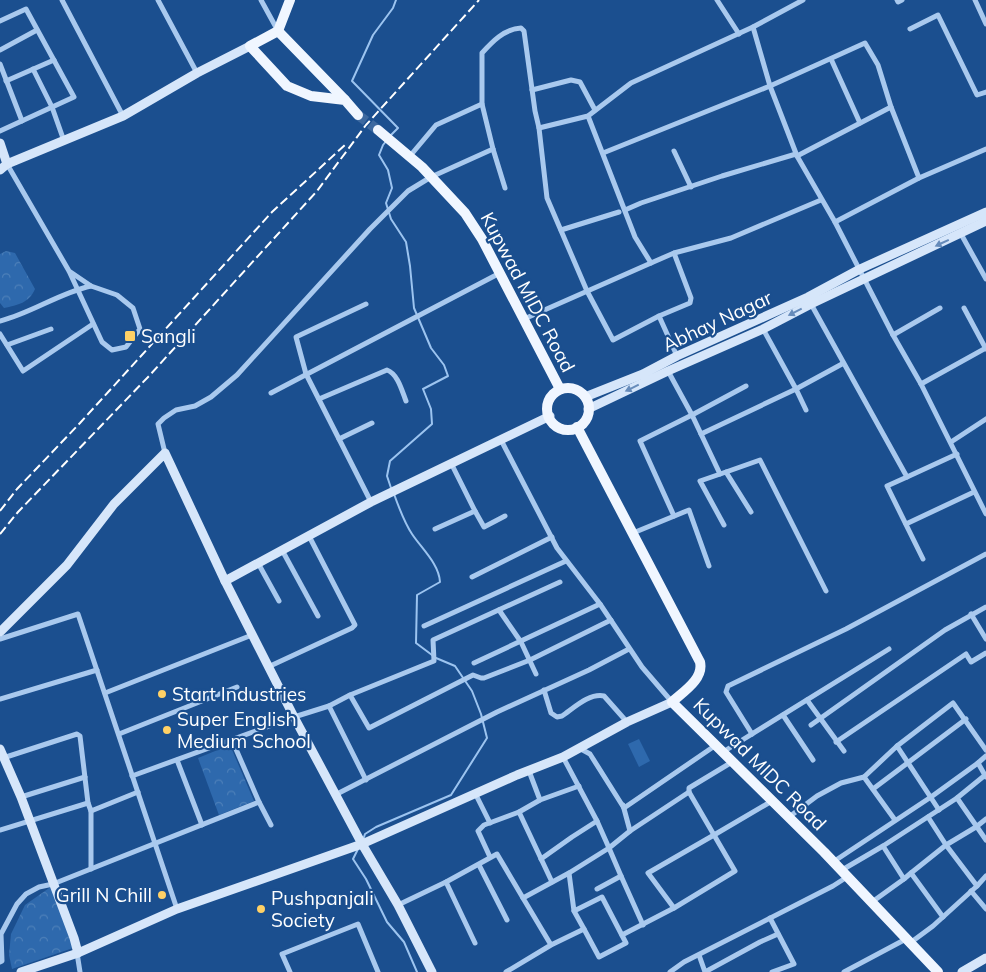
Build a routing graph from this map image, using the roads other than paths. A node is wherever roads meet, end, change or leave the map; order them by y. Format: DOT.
graph roads {
  1 [pos="62,0"];
  2 [pos="158,0"];
  3 [pos="261,0"];
  4 [pos="290,0"];
  5 [pos="717,0"];
  6 [pos="803,0"];
  7 [pos="897,0"];
  8 [pos="902,0"];
  9 [pos="975,0"];
  10 [pos="0,22"];
  11 [pos="986,24"];
  12 [pos="753,27"];
  13 [pos="910,29"];
  14 [pos="37,30"];
  15 [pos="278,31"];
  16 [pos="739,34"];
  17 [pos="250,46"];
  18 [pos="0,50"];
  19 [pos="831,59"];
  20 [pos="54,60"];
  21 [pos="0,64"];
  22 [pos="33,69"];
  23 [pos="197,73"];
  24 [pos="6,80"];
  25 [pos="770,86"];
  26 [pos="532,90"];
  27 [pos="986,92"];
  28 [pos="345,100"];
  29 [pos="482,104"];
  30 [pos="52,107"];
  31 [pos="891,107"];
  32 [pos="595,110"];
  33 [pos="358,115"];
  34 [pos="124,116"];
  35 [pos="588,116"];
  36 [pos="22,121"];
  37 [pos="860,123"];
  38 [pos="539,128"];
  39 [pos="378,130"];
  40 [pos="0,131"];
  41 [pos="64,142"];
  42 [pos="0,143"];
  43 [pos="986,149"];
  44 [pos="493,150"];
  45 [pos="674,151"];
  46 [pos="604,153"];
  47 [pos="797,155"];
  48 [pos="410,156"];
  49 [pos="4,167"];
  50 [pos="431,177"];
  51 [pos="918,178"];
  52 [pos="691,187"];
  53 [pos="505,188"];
  54 [pos="821,200"];
  55 [pos="622,211"];
  56 [pos="986,212"];
  57 [pos="986,221"];
  58 [pos="835,222"];
  59 [pos="561,230"];
  60 [pos="961,234"];
  61 [pos="674,253"];
  62 [pos="651,263"];
  63 [pos="860,269"];
  64 [pos="69,271"];
  65 [pos="500,273"];
  66 [pos="986,279"];
  67 [pos="865,280"];
  68 [pos="92,286"];
  69 [pos="77,289"];
  70 [pos="587,291"];
  71 [pos="366,304"];
  72 [pos="811,304"];
  73 [pos="940,308"];
  74 [pos="964,308"];
  75 [pos="659,316"];
  76 [pos="524,319"];
  77 [pos="0,321"];
  78 [pos="93,324"];
  79 [pos="51,329"];
  80 [pos="763,329"];
  81 [pos="0,334"];
  82 [pos="893,335"];
  83 [pos="7,345"];
  84 [pos="986,349"];
  85 [pos="677,356"];
  86 [pos="842,364"];
  87 [pos="668,371"];
  88 [pos="306,374"];
  89 [pos="921,384"];
  90 [pos="746,386"];
  91 [pos="560,389"];
  92 [pos="796,389"];
  93 [pos="271,392"];
  94 [pos="585,397"];
  95 [pos="319,399"];
  96 [pos="406,401"];
  97 [pos="588,409"];
  98 [pos="806,410"];
  99 [pos="692,415"];
  100 [pos="550,416"];
  101 [pos="986,419"];
  102 [pos="372,423"];
  103 [pos="577,427"];
  104 [pos="701,434"];
  105 [pos="339,439"];
  106 [pos="501,440"];
  107 [pos="951,442"];
  108 [pos="165,453"];
  109 [pos="957,454"];
  110 [pos="452,465"];
  111 [pos="723,473"];
  112 [pos="907,477"];
  113 [pos="974,492"];
  114 [pos="371,502"];
  115 [pos="985,510"];
  116 [pos="475,511"];
  117 [pos="751,512"];
  118 [pos="505,516"];
  119 [pos="674,516"];
  120 [pos="906,524"];
  121 [pos="724,525"];
  122 [pos="435,529"];
  123 [pos="633,533"];
  124 [pos="309,536"];
  125 [pos="552,537"];
  126 [pos="282,550"];
  127 [pos="986,554"];
  128 [pos="923,559"];
  129 [pos="566,561"];
  130 [pos="258,563"];
  131 [pos="708,566"];
  132 [pos="472,577"];
  133 [pos="225,581"];
  134 [pos="560,582"];
  135 [pos="826,591"];
  136 [pos="279,601"];
  137 [pos="600,604"];
  138 [pos="986,606"];
  139 [pos="498,610"];
  140 [pos="972,614"];
  141 [pos="318,616"];
  142 [pos="611,620"];
  143 [pos="424,626"];
  144 [pos="0,632"];
  145 [pos="252,635"];
  146 [pos="0,639"];
  147 [pos="986,639"];
  148 [pos="521,642"];
  149 [pos="629,649"];
  150 [pos="889,649"];
  151 [pos="986,653"];
  152 [pos="530,660"];
  153 [pos="474,663"];
  154 [pos="268,667"];
  155 [pos="97,670"];
  156 [pos="536,674"];
  157 [pos="237,687"];
  158 [pos="544,690"];
  159 [pos="105,693"];
  160 [pos="350,695"];
  161 [pos="0,699"];
  162 [pos="808,700"];
  163 [pos="672,702"];
  164 [pos="329,706"];
  165 [pos="783,714"];
  166 [pos="294,717"];
  167 [pos="820,718"];
  168 [pos="966,719"];
  169 [pos="627,722"];
  170 [pos="810,725"];
  171 [pos="119,734"];
  172 [pos="752,734"];
  173 [pos="232,740"];
  174 [pos="836,742"];
  175 [pos="897,746"];
  176 [pos="579,748"];
  177 [pos="720,748"];
  178 [pos="986,750"];
  179 [pos="844,751"];
  180 [pos="1,754"];
  181 [pos="563,756"];
  182 [pos="986,756"];
  183 [pos="177,760"];
  184 [pos="813,760"];
  185 [pos="733,762"];
  186 [pos="907,763"];
  187 [pos="978,763"];
  188 [pos="529,771"];
  189 [pos="132,776"];
  190 [pos="85,777"];
  191 [pos="864,777"];
  192 [pos="985,777"];
  193 [pos="366,780"];
  194 [pos="579,786"];
  195 [pos="873,789"];
  196 [pos="138,792"];
  197 [pos="689,792"];
  198 [pos="475,793"];
  199 [pos="335,795"];
  200 [pos="21,797"];
  201 [pos="931,797"];
  202 [pos="957,798"];
  203 [pos="540,800"];
  204 [pos="772,801"];
  205 [pos="259,802"];
  206 [pos="88,803"];
  207 [pos="623,806"];
  208 [pos="939,810"];
  209 [pos="91,811"];
  210 [pos="519,812"];
  211 [pos="789,817"];
  212 [pos="928,817"];
  213 [pos="986,819"];
  214 [pos="895,820"];
  215 [pos="597,821"];
  216 [pos="30,822"];
  217 [pos="490,823"];
  218 [pos="202,825"];
  219 [pos="271,825"];
  220 [pos="976,827"];
  221 [pos="0,830"];
  222 [pos="630,831"];
  223 [pos="714,835"];
  224 [pos="986,840"];
  225 [pos="155,843"];
  226 [pos="362,844"];
  227 [pos="946,844"];
  228 [pos="882,846"];
  229 [pos="609,848"];
  230 [pos="490,857"];
  231 [pos="541,859"];
  232 [pos="833,862"];
  233 [pos="479,865"];
  234 [pos="91,868"];
  235 [pos="568,873"];
  236 [pos="912,873"];
  237 [pos="844,874"];
  238 [pos="620,876"];
  239 [pos="986,876"];
  240 [pos="904,879"];
  241 [pos="446,882"];
  242 [pos="552,882"];
  243 [pos="53,884"];
  244 [pos="977,886"];
  245 [pos="597,889"];
  246 [pos="971,891"];
  247 [pos="523,898"];
  248 [pos="871,902"];
  249 [pos="398,905"];
  250 [pos="674,908"];
  251 [pos="176,910"];
  252 [pos="986,910"];
  253 [pos="574,911"];
  254 [pos="943,917"];
  255 [pos="770,918"];
  256 [pos="507,920"];
  257 [pos="643,925"];
  258 [pos="584,929"];
  259 [pos="778,934"];
  260 [pos="622,935"];
  261 [pos="908,941"];
  262 [pos="475,943"];
  263 [pos="551,945"];
  264 [pos="78,953"];
  265 [pos="699,955"];
  266 [pos="68,956"];
  267 [pos="986,958"];
  268 [pos="0,962"];
  269 [pos="21,972"];
  270 [pos="80,972"];
  271 [pos="290,972"];
  272 [pos="378,972"];
  273 [pos="432,972"];
  274 [pos="506,972"];
  275 [pos="670,972"];
  276 [pos="772,972"];
  277 [pos="844,972"];
  278 [pos="938,972"];
  279 [pos="962,972"];
  1 -- 34 [label="street"];
  2 -- 23 [label="street"];
  3 -- 15 [label="street"];
  4 -- 15 [label="main road"];
  5 -- 16 [label="street"];
  6 -- 12 [label="street"];
  7 -- 8 [label="street"];
  9 -- 11 [label="street"];
  10 -- 14 [label="street"];
  12 -- 16 [label="street"];
  12 -- 25 [label="street"];
  13 -- 27 [label="street"];
  14 -- 18 [label="street"];
  14 -- 20 [label="street"];
  15 -- 17 [label="main road"];
  15 -- 28 [label="main road"];
  16 -- 32 [label="street"];
  17 -- 23 [label="main road"];
  17 -- 28 [label="main road"];
  19 -- 25 [label="street"];
  19 -- 31 [label="street"];
  19 -- 37 [label="street"];
  20 -- 22 [label="street"];
  20 -- 30 [label="street"];
  21 -- 24 [label="street"];
  22 -- 24 [label="street"];
  22 -- 30 [label="street"];
  23 -- 34 [label="main road"];
  24 -- 36 [label="street"];
  25 -- 46 [label="street"];
  25 -- 47 [label="street"];
  26 -- 29 [label="street"];
  26 -- 32 [label="street"];
  26 -- 38 [label="street"];
  28 -- 33 [label="main road"];
  29 -- 44 [label="street"];
  29 -- 48 [label="street"];
  30 -- 36 [label="street"];
  30 -- 41 [label="street"];
  31 -- 37 [label="street"];
  31 -- 51 [label="street"];
  32 -- 35 [label="street"];
  34 -- 41 [label="main road"];
  35 -- 38 [label="street"];
  35 -- 46 [label="street"];
  36 -- 40 [label="street"];
  37 -- 47 [label="street"];
  38 -- 59 [label="street"];
  39 -- 48 [label="main road, Kupwad MIDC Road"];
  41 -- 49 [label="main road"];
  42 -- 49 [label="main road"];
  43 -- 51 [label="street"];
  44 -- 50 [label="street"];
  44 -- 53 [label="street"];
  45 -- 52 [label="street"];
  46 -- 55 [label="street"];
  47 -- 52 [label="street"];
  47 -- 54 [label="street"];
  48 -- 50 [label="main road, Kupwad MIDC Road"];
  49 -- 64 [label="street"];
  50 -- 65 [label="main road, Kupwad MIDC Road"];
  50 -- 108 [label="street"];
  51 -- 58 [label="street"];
  52 -- 55 [label="street"];
  54 -- 58 [label="street"];
  54 -- 61 [label="street"];
  55 -- 59 [label="street"];
  55 -- 62 [label="street"];
  56 -- 63 [label="main road, Abhay Nagar"];
  57 -- 60 [label="main road"];
  58 -- 63 [label="street"];
  59 -- 70 [label="street"];
  60 -- 66 [label="street"];
  60 -- 67 [label="main road, one-way"];
  61 -- 62 [label="street"];
  61 -- 75 [label="street"];
  62 -- 70 [label="street"];
  63 -- 67 [label="street"];
  63 -- 85 [label="main road, Abhay Nagar"];
  64 -- 68 [label="street"];
  64 -- 69 [label="street"];
  65 -- 76 [label="main road, Kupwad MIDC Road"];
  65 -- 88 [label="street"];
  67 -- 72 [label="main road"];
  67 -- 82 [label="street"];
  68 -- 69 [label="street"];
  68 -- 78 [label="street"];
  69 -- 77 [label="street"];
  69 -- 78 [label="street"];
  70 -- 75 [label="street"];
  70 -- 76 [label="street"];
  71 -- 88 [label="street"];
  72 -- 80 [label="main road, one-way"];
  72 -- 112 [label="street"];
  73 -- 82 [label="street"];
  74 -- 84 [label="street"];
  75 -- 85 [label="street"];
  76 -- 91 [label="main road, Kupwad MIDC Road"];
  78 -- 83 [label="street"];
  79 -- 83 [label="street"];
  80 -- 87 [label="main road"];
  80 -- 92 [label="street"];
  81 -- 83 [label="street"];
  82 -- 89 [label="street"];
  84 -- 89 [label="street"];
  85 -- 94 [label="main road, Abhay Nagar"];
  86 -- 92 [label="street"];
  87 -- 97 [label="main road, one-way"];
  87 -- 99 [label="street"];
  88 -- 93 [label="street"];
  88 -- 95 [label="street"];
  89 -- 107 [label="street"];
  90 -- 99 [label="street"];
  91 -- 94 [label="main road"];
  91 -- 100 [label="main road"];
  92 -- 98 [label="street"];
  92 -- 104 [label="street"];
  94 -- 97 [label="main road"];
  95 -- 96 [label="street"];
  95 -- 105 [label="street"];
  97 -- 103 [label="main road"];
  99 -- 104 [label="street"];
  99 -- 119 [label="street"];
  100 -- 103 [label="main road"];
  100 -- 106 [label="main road"];
  101 -- 107 [label="street"];
  102 -- 105 [label="street"];
  103 -- 123 [label="main road, Kupwad MIDC Road"];
  104 -- 111 [label="street"];
  105 -- 114 [label="street"];
  106 -- 110 [label="main road"];
  106 -- 125 [label="street"];
  107 -- 109 [label="street"];
  108 -- 133 [label="main road"];
  108 -- 144 [label="main road"];
  109 -- 112 [label="street"];
  109 -- 113 [label="street"];
  110 -- 114 [label="main road"];
  110 -- 116 [label="street"];
  111 -- 117 [label="street"];
  111 -- 121 [label="street"];
  111 -- 135 [label="street"];
  112 -- 120 [label="street"];
  113 -- 115 [label="street"];
  113 -- 120 [label="street"];
  114 -- 124 [label="main road"];
  116 -- 118 [label="street"];
  116 -- 122 [label="street"];
  119 -- 123 [label="street"];
  119 -- 131 [label="street"];
  120 -- 128 [label="street"];
  123 -- 163 [label="main road, Kupwad MIDC Road"];
  124 -- 126 [label="main road"];
  124 -- 154 [label="street"];
  125 -- 129 [label="street"];
  125 -- 132 [label="street"];
  126 -- 130 [label="main road"];
  126 -- 141 [label="street"];
  127 -- 172 [label="street"];
  129 -- 137 [label="street"];
  129 -- 143 [label="street"];
  130 -- 133 [label="main road"];
  130 -- 136 [label="street"];
  133 -- 145 [label="main road"];
  134 -- 139 [label="street"];
  137 -- 142 [label="street"];
  137 -- 148 [label="street"];
  138 -- 140 [label="street"];
  139 -- 148 [label="street"];
  139 -- 160 [label="street"];
  140 -- 147 [label="street"];
  140 -- 167 [label="street"];
  142 -- 149 [label="street"];
  142 -- 152 [label="street"];
  145 -- 154 [label="main road"];
  145 -- 159 [label="street"];
  146 -- 155 [label="street"];
  148 -- 152 [label="street"];
  148 -- 153 [label="street"];
  149 -- 158 [label="street"];
  149 -- 163 [label="street"];
  150 -- 162 [label="street"];
  151 -- 174 [label="street"];
  152 -- 156 [label="street"];
  152 -- 160 [label="street"];
  154 -- 166 [label="main road"];
  155 -- 159 [label="street"];
  155 -- 161 [label="street"];
  157 -- 171 [label="street"];
  158 -- 169 [label="street"];
  158 -- 193 [label="street"];
  159 -- 171 [label="street"];
  160 -- 164 [label="street"];
  162 -- 165 [label="street"];
  162 -- 167 [label="street"];
  163 -- 169 [label="main road"];
  163 -- 177 [label="main road, Kupwad MIDC Road"];
  164 -- 166 [label="street"];
  164 -- 193 [label="street"];
  165 -- 172 [label="street"];
  165 -- 184 [label="street"];
  166 -- 173 [label="street"];
  166 -- 199 [label="main road"];
  167 -- 170 [label="street"];
  167 -- 174 [label="street"];
  168 -- 175 [label="street"];
  168 -- 178 [label="street"];
  168 -- 186 [label="street"];
  169 -- 176 [label="main road"];
  171 -- 189 [label="street"];
  172 -- 177 [label="street"];
  173 -- 183 [label="street"];
  173 -- 205 [label="street"];
  174 -- 179 [label="street"];
  175 -- 186 [label="street"];
  175 -- 191 [label="street"];
  176 -- 181 [label="main road"];
  176 -- 207 [label="street"];
  177 -- 185 [label="main road, Kupwad MIDC Road"];
  177 -- 207 [label="street"];
  180 -- 190 [label="street"];
  180 -- 200 [label="main road"];
  181 -- 188 [label="main road"];
  181 -- 194 [label="street"];
  182 -- 187 [label="street"];
  183 -- 189 [label="street"];
  183 -- 218 [label="street"];
  185 -- 197 [label="street"];
  185 -- 204 [label="main road, Kupwad MIDC Road"];
  186 -- 195 [label="street"];
  186 -- 201 [label="street"];
  187 -- 192 [label="street"];
  187 -- 201 [label="street"];
  188 -- 198 [label="main road"];
  188 -- 203 [label="street"];
  189 -- 196 [label="street"];
  190 -- 200 [label="street"];
  190 -- 206 [label="street"];
  191 -- 195 [label="street"];
  191 -- 211 [label="street"];
  192 -- 202 [label="street"];
  193 -- 199 [label="street"];
  194 -- 203 [label="street"];
  194 -- 215 [label="street"];
  195 -- 214 [label="street"];
  196 -- 209 [label="street"];
  196 -- 225 [label="street"];
  197 -- 222 [label="street"];
  197 -- 223 [label="street"];
  198 -- 217 [label="street"];
  198 -- 226 [label="main road"];
  199 -- 226 [label="main road"];
  200 -- 216 [label="main road"];
  201 -- 208 [label="street"];
  201 -- 214 [label="street"];
  202 -- 208 [label="street"];
  202 -- 220 [label="street"];
  203 -- 210 [label="street"];
  204 -- 211 [label="main road, Kupwad MIDC Road"];
  204 -- 223 [label="street"];
  205 -- 218 [label="street"];
  205 -- 219 [label="street"];
  206 -- 209 [label="street"];
  206 -- 216 [label="street"];
  207 -- 222 [label="street"];
  208 -- 212 [label="street"];
  209 -- 234 [label="street"];
  210 -- 217 [label="street"];
  210 -- 231 [label="street"];
  211 -- 232 [label="main road, Kupwad MIDC Road"];
  212 -- 227 [label="street"];
  212 -- 228 [label="street"];
  213 -- 220 [label="street"];
  214 -- 232 [label="street"];
  215 -- 229 [label="street"];
  215 -- 231 [label="street"];
  216 -- 221 [label="street"];
  216 -- 243 [label="main road"];
  217 -- 230 [label="street"];
  218 -- 225 [label="street"];
  220 -- 224 [label="street"];
  220 -- 227 [label="street"];
  222 -- 229 [label="street"];
  223 -- 250 [label="street"];
  223 -- 250 [label="street"];
  225 -- 234 [label="street"];
  225 -- 251 [label="street"];
  226 -- 249 [label="main road"];
  226 -- 251 [label="main road"];
  227 -- 236 [label="street"];
  227 -- 244 [label="street"];
  228 -- 237 [label="street"];
  228 -- 240 [label="street"];
  229 -- 235 [label="street"];
  229 -- 238 [label="street"];
  230 -- 233 [label="street"];
  230 -- 247 [label="street"];
  231 -- 242 [label="street"];
  232 -- 237 [label="main road, Kupwad MIDC Road"];
  233 -- 241 [label="street"];
  233 -- 256 [label="street"];
  234 -- 243 [label="street"];
  235 -- 242 [label="street"];
  235 -- 253 [label="street"];
  236 -- 240 [label="street"];
  236 -- 254 [label="street"];
  237 -- 248 [label="main road, Kupwad MIDC Road"];
  237 -- 255 [label="street"];
  238 -- 245 [label="street"];
  238 -- 257 [label="street"];
  239 -- 244 [label="street"];
  240 -- 248 [label="street"];
  241 -- 249 [label="street"];
  241 -- 262 [label="street"];
  242 -- 247 [label="street"];
  243 -- 264 [label="main road"];
  243 -- 268 [label="street"];
  244 -- 246 [label="street"];
  246 -- 252 [label="street"];
  246 -- 254 [label="street"];
  247 -- 263 [label="street"];
  248 -- 261 [label="main road, Kupwad MIDC Road"];
  249 -- 273 [label="main road"];
  250 -- 257 [label="street"];
  251 -- 264 [label="main road"];
  253 -- 258 [label="street"];
  253 -- 260 [label="street"];
  254 -- 261 [label="street"];
  255 -- 259 [label="street"];
  255 -- 265 [label="street"];
  257 -- 260 [label="street"];
  258 -- 260 [label="street"];
  258 -- 263 [label="street"];
  259 -- 265 [label="street"];
  259 -- 276 [label="street"];
  261 -- 277 [label="street"];
  261 -- 278 [label="main road, Kupwad MIDC Road"];
  263 -- 274 [label="street"];
  264 -- 266 [label="street"];
  264 -- 270 [label="street"];
  265 -- 275 [label="street"];
  266 -- 269 [label="main road"];
  267 -- 279 [label="main road"];
  271 -- 272 [label="street"];
}
